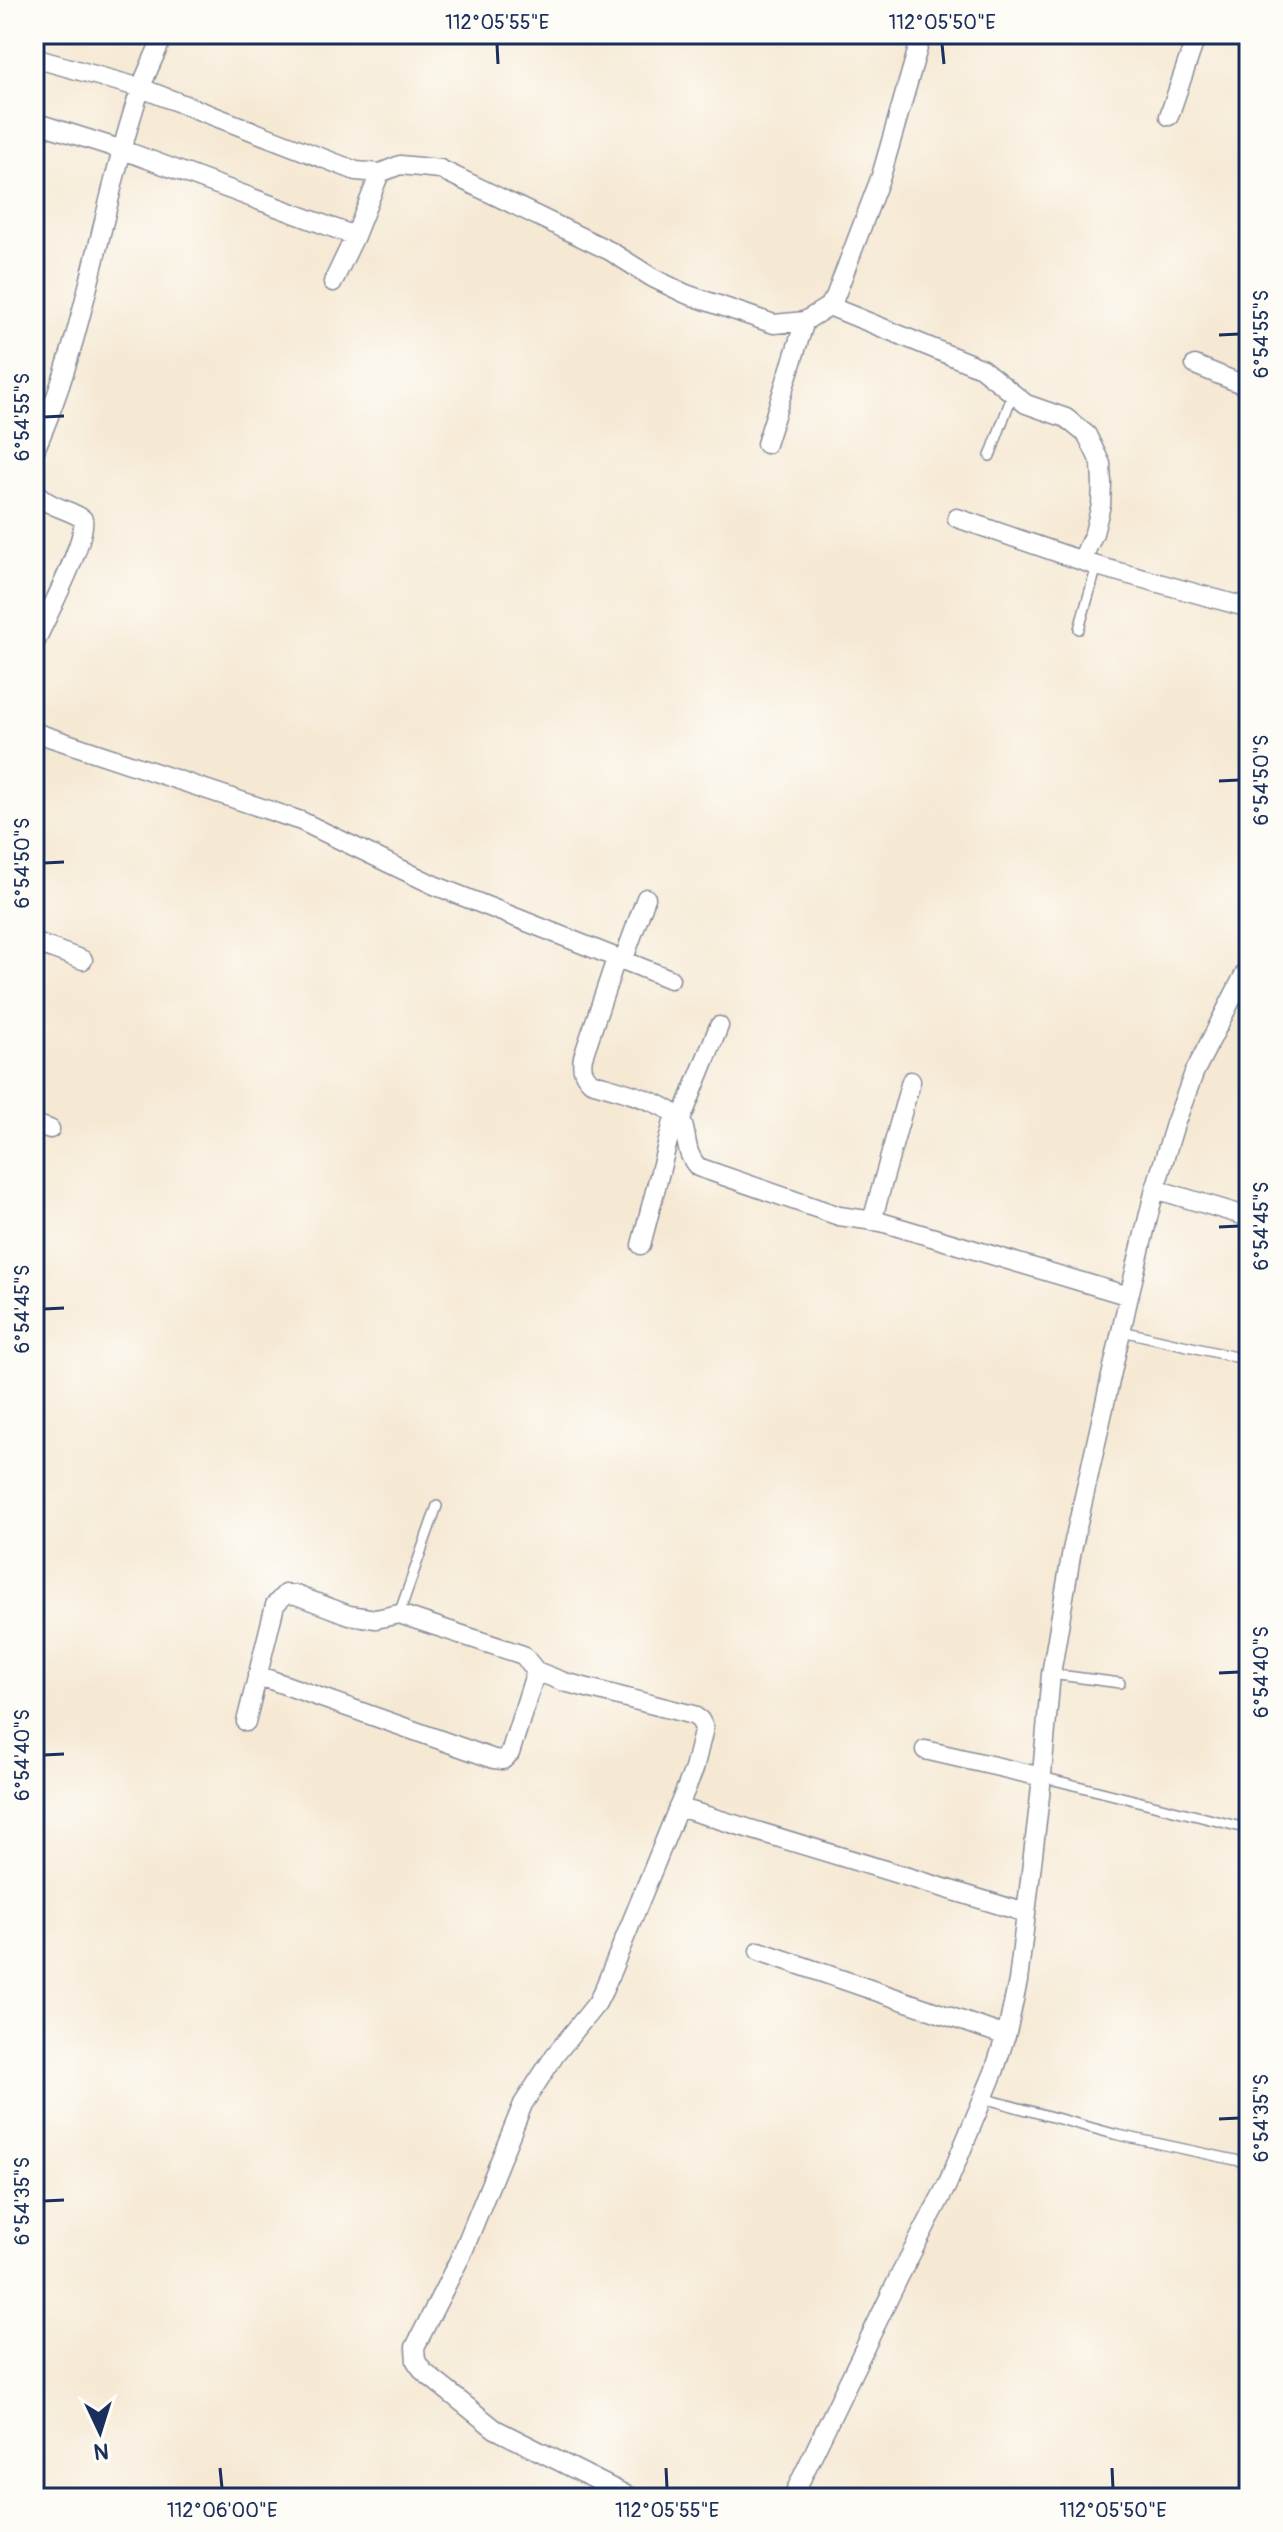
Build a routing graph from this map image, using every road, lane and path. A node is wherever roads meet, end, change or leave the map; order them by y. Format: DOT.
graph roads {
  1 [pos="164,34"];
  2 [pos="922,34"];
  3 [pos="1197,34"];
  4 [pos="34,58"];
  5 [pos="141,88"];
  6 [pos="1169,116"];
  7 [pos="34,122"];
  8 [pos="123,150"];
  9 [pos="380,173"];
  10 [pos="355,236"];
  11 [pos="333,282"];
  12 [pos="829,306"];
  13 [pos="805,321"];
  14 [pos="1195,365"];
  15 [pos="1249,387"];
  16 [pos="1013,393"];
  17 [pos="766,444"];
  18 [pos="34,452"];
  19 [pos="990,456"];
  20 [pos="34,486"];
  21 [pos="957,518"];
  22 [pos="1090,563"];
  23 [pos="1249,608"];
  24 [pos="1079,629"];
  25 [pos="34,645"];
  26 [pos="34,732"];
  27 [pos="646,898"];
  28 [pos="34,942"];
  29 [pos="83,960"];
  30 [pos="620,960"];
  31 [pos="1249,965"];
  32 [pos="670,979"];
  33 [pos="719,1026"];
  34 [pos="911,1081"];
  35 [pos="678,1117"];
  36 [pos="1155,1189"];
  37 [pos="1249,1217"];
  38 [pos="872,1221"];
  39 [pos="641,1245"];
  40 [pos="1129,1296"];
  41 [pos="1122,1331"];
  42 [pos="1244,1359"];
  43 [pos="437,1506"];
  44 [pos="399,1614"];
  45 [pos="536,1671"];
  46 [pos="1051,1674"];
  47 [pos="257,1675"];
  48 [pos="1120,1683"];
  49 [pos="246,1722"];
  50 [pos="925,1750"];
  51 [pos="1042,1777"];
  52 [pos="678,1807"];
  53 [pos="1249,1829"];
  54 [pos="1026,1913"];
  55 [pos="759,1951"];
  56 [pos="1006,2036"];
  57 [pos="983,2098"];
  58 [pos="1249,2163"];
  59 [pos="801,2496"];
  60 [pos="632,2498"];
  1 -- 5 [label="street"];
  2 -- 12 [label="street"];
  3 -- 6 [label="street"];
  4 -- 5 [label="street"];
  5 -- 8 [label="street"];
  5 -- 9 [label="street"];
  7 -- 8 [label="street"];
  8 -- 10 [label="street"];
  8 -- 18 [label="street"];
  9 -- 10 [label="street"];
  9 -- 13 [label="street"];
  10 -- 11 [label="street"];
  12 -- 13 [label="street"];
  12 -- 16 [label="street"];
  13 -- 17 [label="street"];
  14 -- 15 [label="street"];
  16 -- 19 [label="lane"];
  16 -- 22 [label="street"];
  20 -- 25 [label="street"];
  21 -- 22 [label="street"];
  22 -- 23 [label="street"];
  22 -- 24 [label="lane"];
  26 -- 30 [label="street"];
  27 -- 30 [label="street"];
  28 -- 29 [label="street"];
  30 -- 32 [label="street"];
  30 -- 35 [label="street"];
  31 -- 36 [label="street"];
  33 -- 35 [label="street"];
  34 -- 38 [label="street"];
  35 -- 38 [label="street"];
  35 -- 39 [label="street"];
  36 -- 37 [label="street"];
  36 -- 40 [label="street"];
  38 -- 40 [label="street"];
  40 -- 41 [label="street"];
  41 -- 42 [label="lane"];
  41 -- 46 [label="street"];
  43 -- 44 [label="lane"];
  44 -- 45 [label="street"];
  44 -- 47 [label="street"];
  45 -- 47 [label="street"];
  45 -- 52 [label="street"];
  46 -- 48 [label="lane"];
  46 -- 51 [label="street"];
  47 -- 49 [label="street"];
  50 -- 51 [label="street"];
  51 -- 53 [label="lane"];
  51 -- 54 [label="street"];
  52 -- 54 [label="street"];
  52 -- 60 [label="street"];
  54 -- 56 [label="street"];
  55 -- 56 [label="street"];
  56 -- 57 [label="street"];
  57 -- 58 [label="lane"];
  57 -- 59 [label="street"];
}
